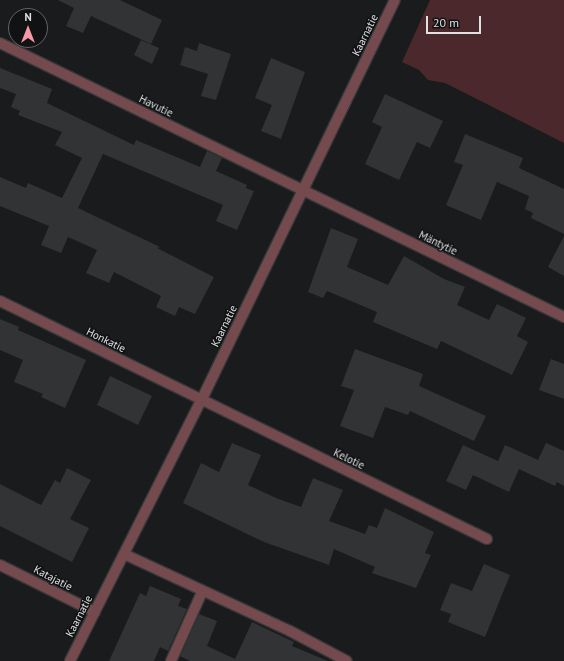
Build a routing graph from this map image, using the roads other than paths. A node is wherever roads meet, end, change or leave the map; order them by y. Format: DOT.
graph roads {
  1 [pos="395,0"];
  2 [pos="0,43"];
  3 [pos="302,192"];
  4 [pos="0,301"];
  5 [pos="564,317"];
  6 [pos="201,401"];
  7 [pos="487,539"];
  8 [pos="124,554"];
  9 [pos="0,565"];
  10 [pos="202,592"];
  11 [pos="95,612"];
  12 [pos="70,661"];
  13 [pos="171,661"];
  14 [pos="347,661"];
  1 -- 3 [label="street, Kaarnatie"];
  2 -- 3 [label="street, Havutie"];
  3 -- 5 [label="street, Mäntytie"];
  3 -- 6 [label="street, Kaarnatie"];
  4 -- 6 [label="street, Honkatie"];
  6 -- 7 [label="street, Kelotie"];
  6 -- 8 [label="street, Kaarnatie"];
  8 -- 10 [label="street"];
  8 -- 11 [label="street, Kaarnatie"];
  9 -- 11 [label="street, Katajatie"];
  10 -- 13 [label="street"];
  10 -- 14 [label="street"];
  11 -- 12 [label="street, Kaarnatie"];
}
